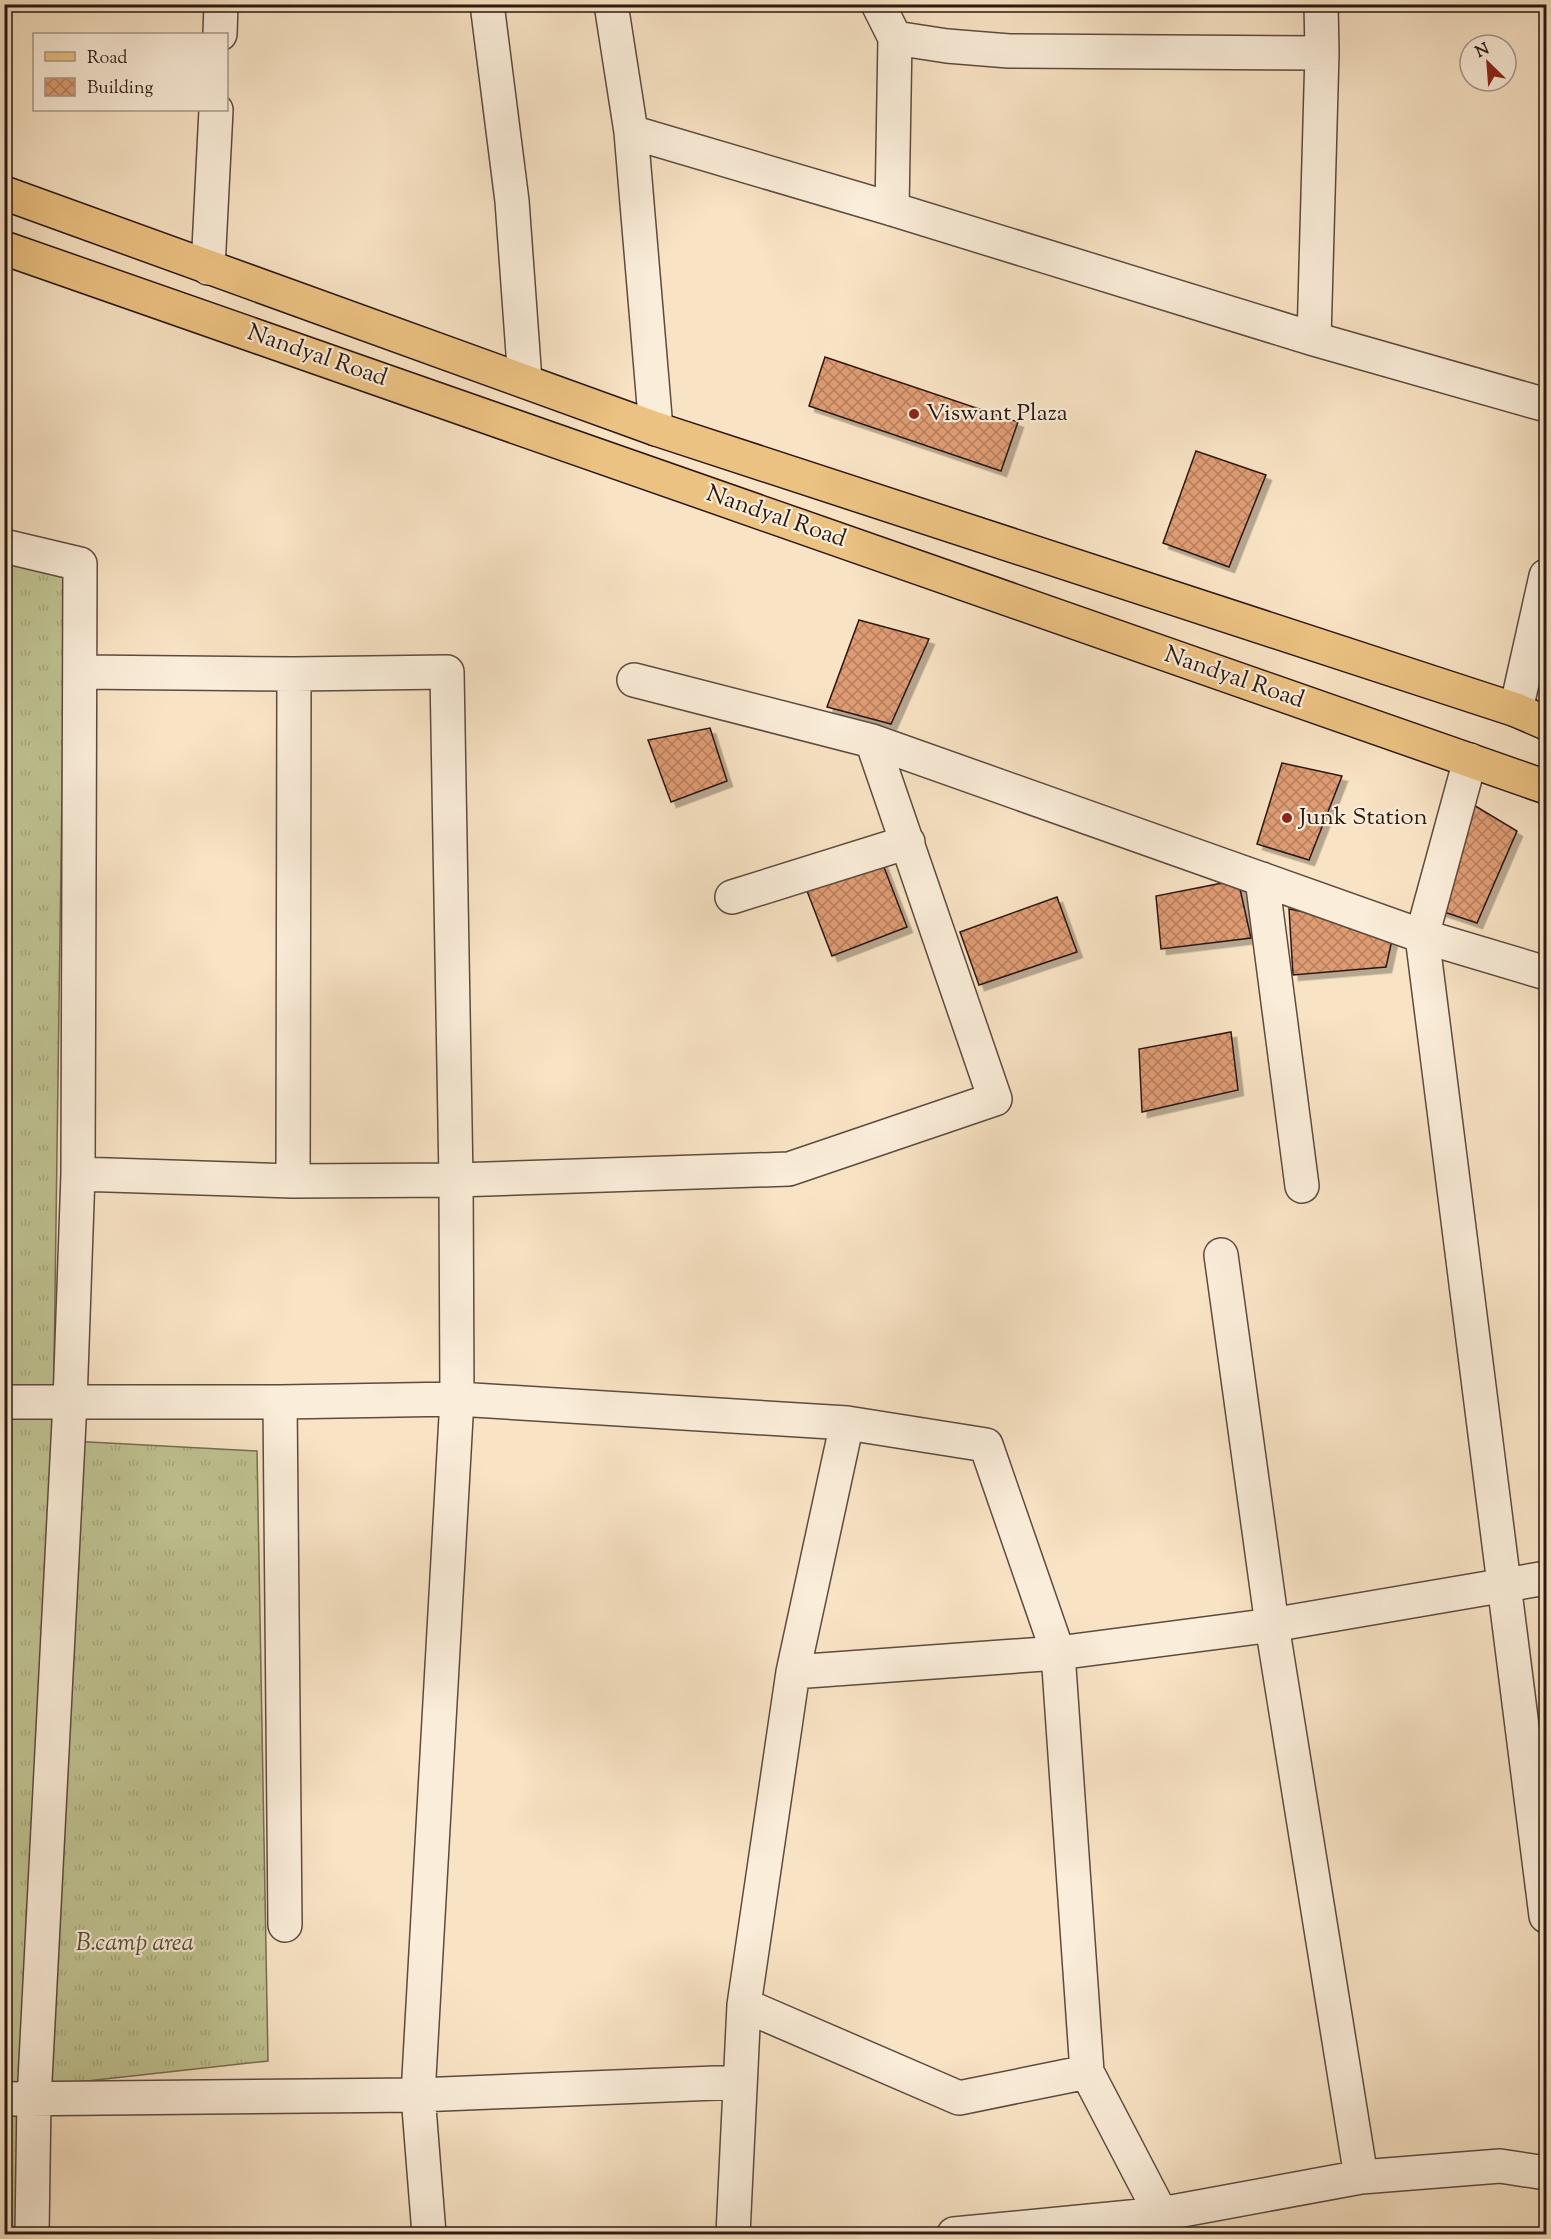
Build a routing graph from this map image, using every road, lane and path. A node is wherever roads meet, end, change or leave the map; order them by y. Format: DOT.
graph roads {
  1 [pos="222,4"];
  2 [pos="487,4"];
  3 [pos="611,4"];
  4 [pos="878,4"];
  5 [pos="1321,4"];
  6 [pos="220,33"];
  7 [pos="895,38"];
  8 [pos="1322,53"];
  9 [pos="216,111"];
  10 [pos="631,132"];
  11 [pos="4,193"];
  12 [pos="892,209"];
  13 [pos="4,248"];
  14 [pos="208,268"];
  15 [pos="1314,339"];
  16 [pos="525,381"];
  17 [pos="1546,405"];
  18 [pos="656,429"];
  19 [pos="4,546"];
  20 [pos="1546,576"];
  21 [pos="80,672"];
  22 [pos="294,674"];
  23 [pos="634,680"];
  24 [pos="1516,710"];
  25 [pos="1546,723"];
  26 [pos="873,741"];
  27 [pos="1470,760"];
  28 [pos="1546,787"];
  29 [pos="908,842"];
  30 [pos="1262,879"];
  31 [pos="732,897"];
  32 [pos="1422,936"];
  33 [pos="1546,973"];
  34 [pos="78,1174"];
  35 [pos="456,1180"];
  36 [pos="293,1181"];
  37 [pos="1302,1186"];
  38 [pos="1221,1255"];
  39 [pos="458,1399"];
  40 [pos="4,1402"];
  41 [pos="70,1402"];
  42 [pos="280,1402"];
  43 [pos="847,1423"];
  44 [pos="1546,1578"];
  45 [pos="1504,1585"];
  46 [pos="1272,1625"];
  47 [pos="1059,1653"];
  48 [pos="793,1672"];
  49 [pos="1546,1916"];
  50 [pos="285,1925"];
  51 [pos="744,2005"];
  52 [pos="1087,2072"];
  53 [pos="740,2082"];
  54 [pos="418,2095"];
  55 [pos="19,2100"];
  56 [pos="1546,2173"];
  57 [pos="1361,2177"];
  58 [pos="1162,2224"];
  59 [pos="32,2235"];
  60 [pos="429,2235"];
  61 [pos="733,2235"];
  62 [pos="954,2235"];
  1 -- 6 [label="street"];
  2 -- 16 [label="street"];
  3 -- 10 [label="street"];
  4 -- 7 [label="street"];
  5 -- 8 [label="street"];
  7 -- 8 [label="street"];
  7 -- 12 [label="street"];
  8 -- 15 [label="street"];
  9 -- 14 [label="street"];
  10 -- 12 [label="street"];
  10 -- 18 [label="street"];
  11 -- 14 [label="main road, Nandyal Road"];
  12 -- 15 [label="street"];
  13 -- 27 [label="main road, Nandyal Road"];
  14 -- 16 [label="main road, Nandyal Road"];
  15 -- 17 [label="street"];
  16 -- 18 [label="main road, Nandyal Road"];
  18 -- 24 [label="main road, Nandyal Road"];
  19 -- 21 [label="street"];
  20 -- 24 [label="street"];
  21 -- 22 [label="street"];
  21 -- 34 [label="street"];
  22 -- 35 [label="street"];
  22 -- 36 [label="street"];
  23 -- 26 [label="street"];
  24 -- 25 [label="main road, Nandyal Road"];
  26 -- 29 [label="street"];
  26 -- 30 [label="street"];
  27 -- 28 [label="main road, Nandyal Road"];
  27 -- 32 [label="street"];
  29 -- 31 [label="street"];
  29 -- 35 [label="street"];
  30 -- 32 [label="street"];
  30 -- 37 [label="street"];
  32 -- 33 [label="street"];
  32 -- 45 [label="street"];
  34 -- 36 [label="street"];
  34 -- 41 [label="street"];
  35 -- 36 [label="street"];
  35 -- 39 [label="street"];
  38 -- 46 [label="street"];
  39 -- 42 [label="street"];
  39 -- 43 [label="street"];
  39 -- 54 [label="street"];
  40 -- 41 [label="street"];
  41 -- 42 [label="street"];
  41 -- 55 [label="street"];
  42 -- 50 [label="street"];
  43 -- 47 [label="street"];
  43 -- 48 [label="street"];
  44 -- 45 [label="street"];
  45 -- 46 [label="street"];
  45 -- 49 [label="street"];
  46 -- 47 [label="street"];
  46 -- 57 [label="street"];
  47 -- 48 [label="street"];
  47 -- 52 [label="street"];
  48 -- 51 [label="street"];
  51 -- 52 [label="street"];
  51 -- 53 [label="street"];
  52 -- 58 [label="street"];
  53 -- 54 [label="street"];
  53 -- 61 [label="street"];
  54 -- 55 [label="street"];
  54 -- 60 [label="street"];
  55 -- 59 [label="street"];
  56 -- 57 [label="street"];
  57 -- 58 [label="street"];
  58 -- 62 [label="street"];
}
